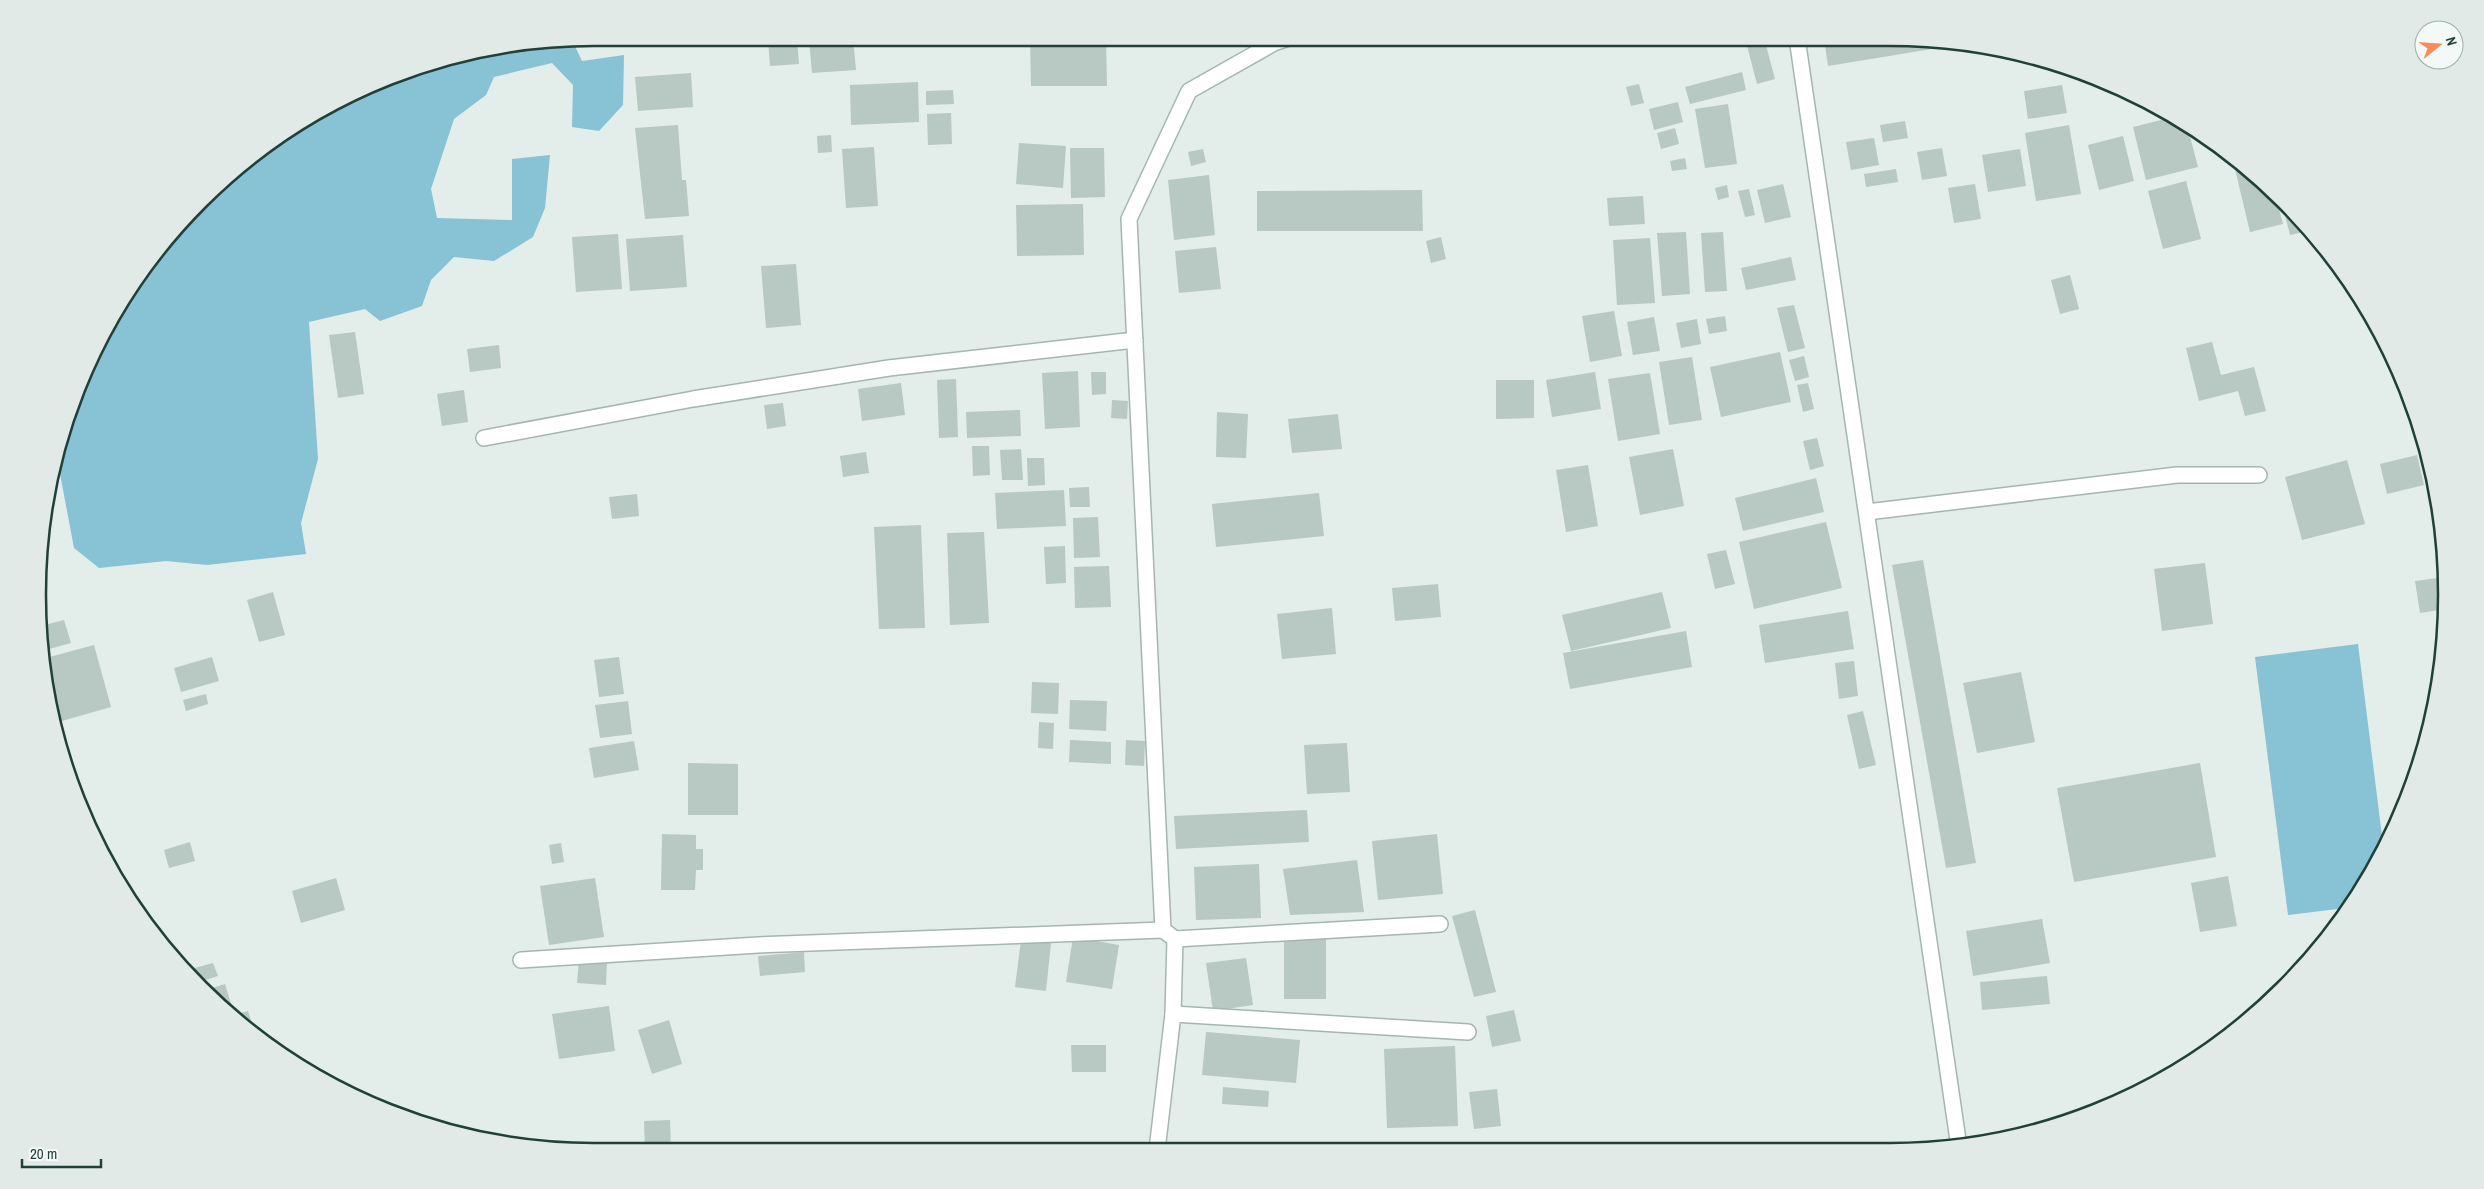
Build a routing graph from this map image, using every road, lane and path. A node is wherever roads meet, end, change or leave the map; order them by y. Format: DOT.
graph roads {
  1 [pos="1269,46"];
  2 [pos="1799,46"];
  3 [pos="1136,340"];
  4 [pos="484,438"];
  5 [pos="2258,475"];
  6 [pos="1867,512"];
  7 [pos="1440,924"];
  8 [pos="1169,934"];
  9 [pos="521,960"];
  10 [pos="1173,1014"];
  11 [pos="1468,1032"];
  12 [pos="1958,1138"];
  13 [pos="1158,1143"];
  1 -- 3 [label="street"];
  2 -- 6 [label="street"];
  3 -- 4 [label="street"];
  3 -- 8 [label="street"];
  5 -- 6 [label="street"];
  6 -- 12 [label="street"];
  7 -- 8 [label="street"];
  8 -- 9 [label="street"];
  8 -- 10 [label="street"];
  10 -- 11 [label="street"];
  10 -- 13 [label="street"];
}
